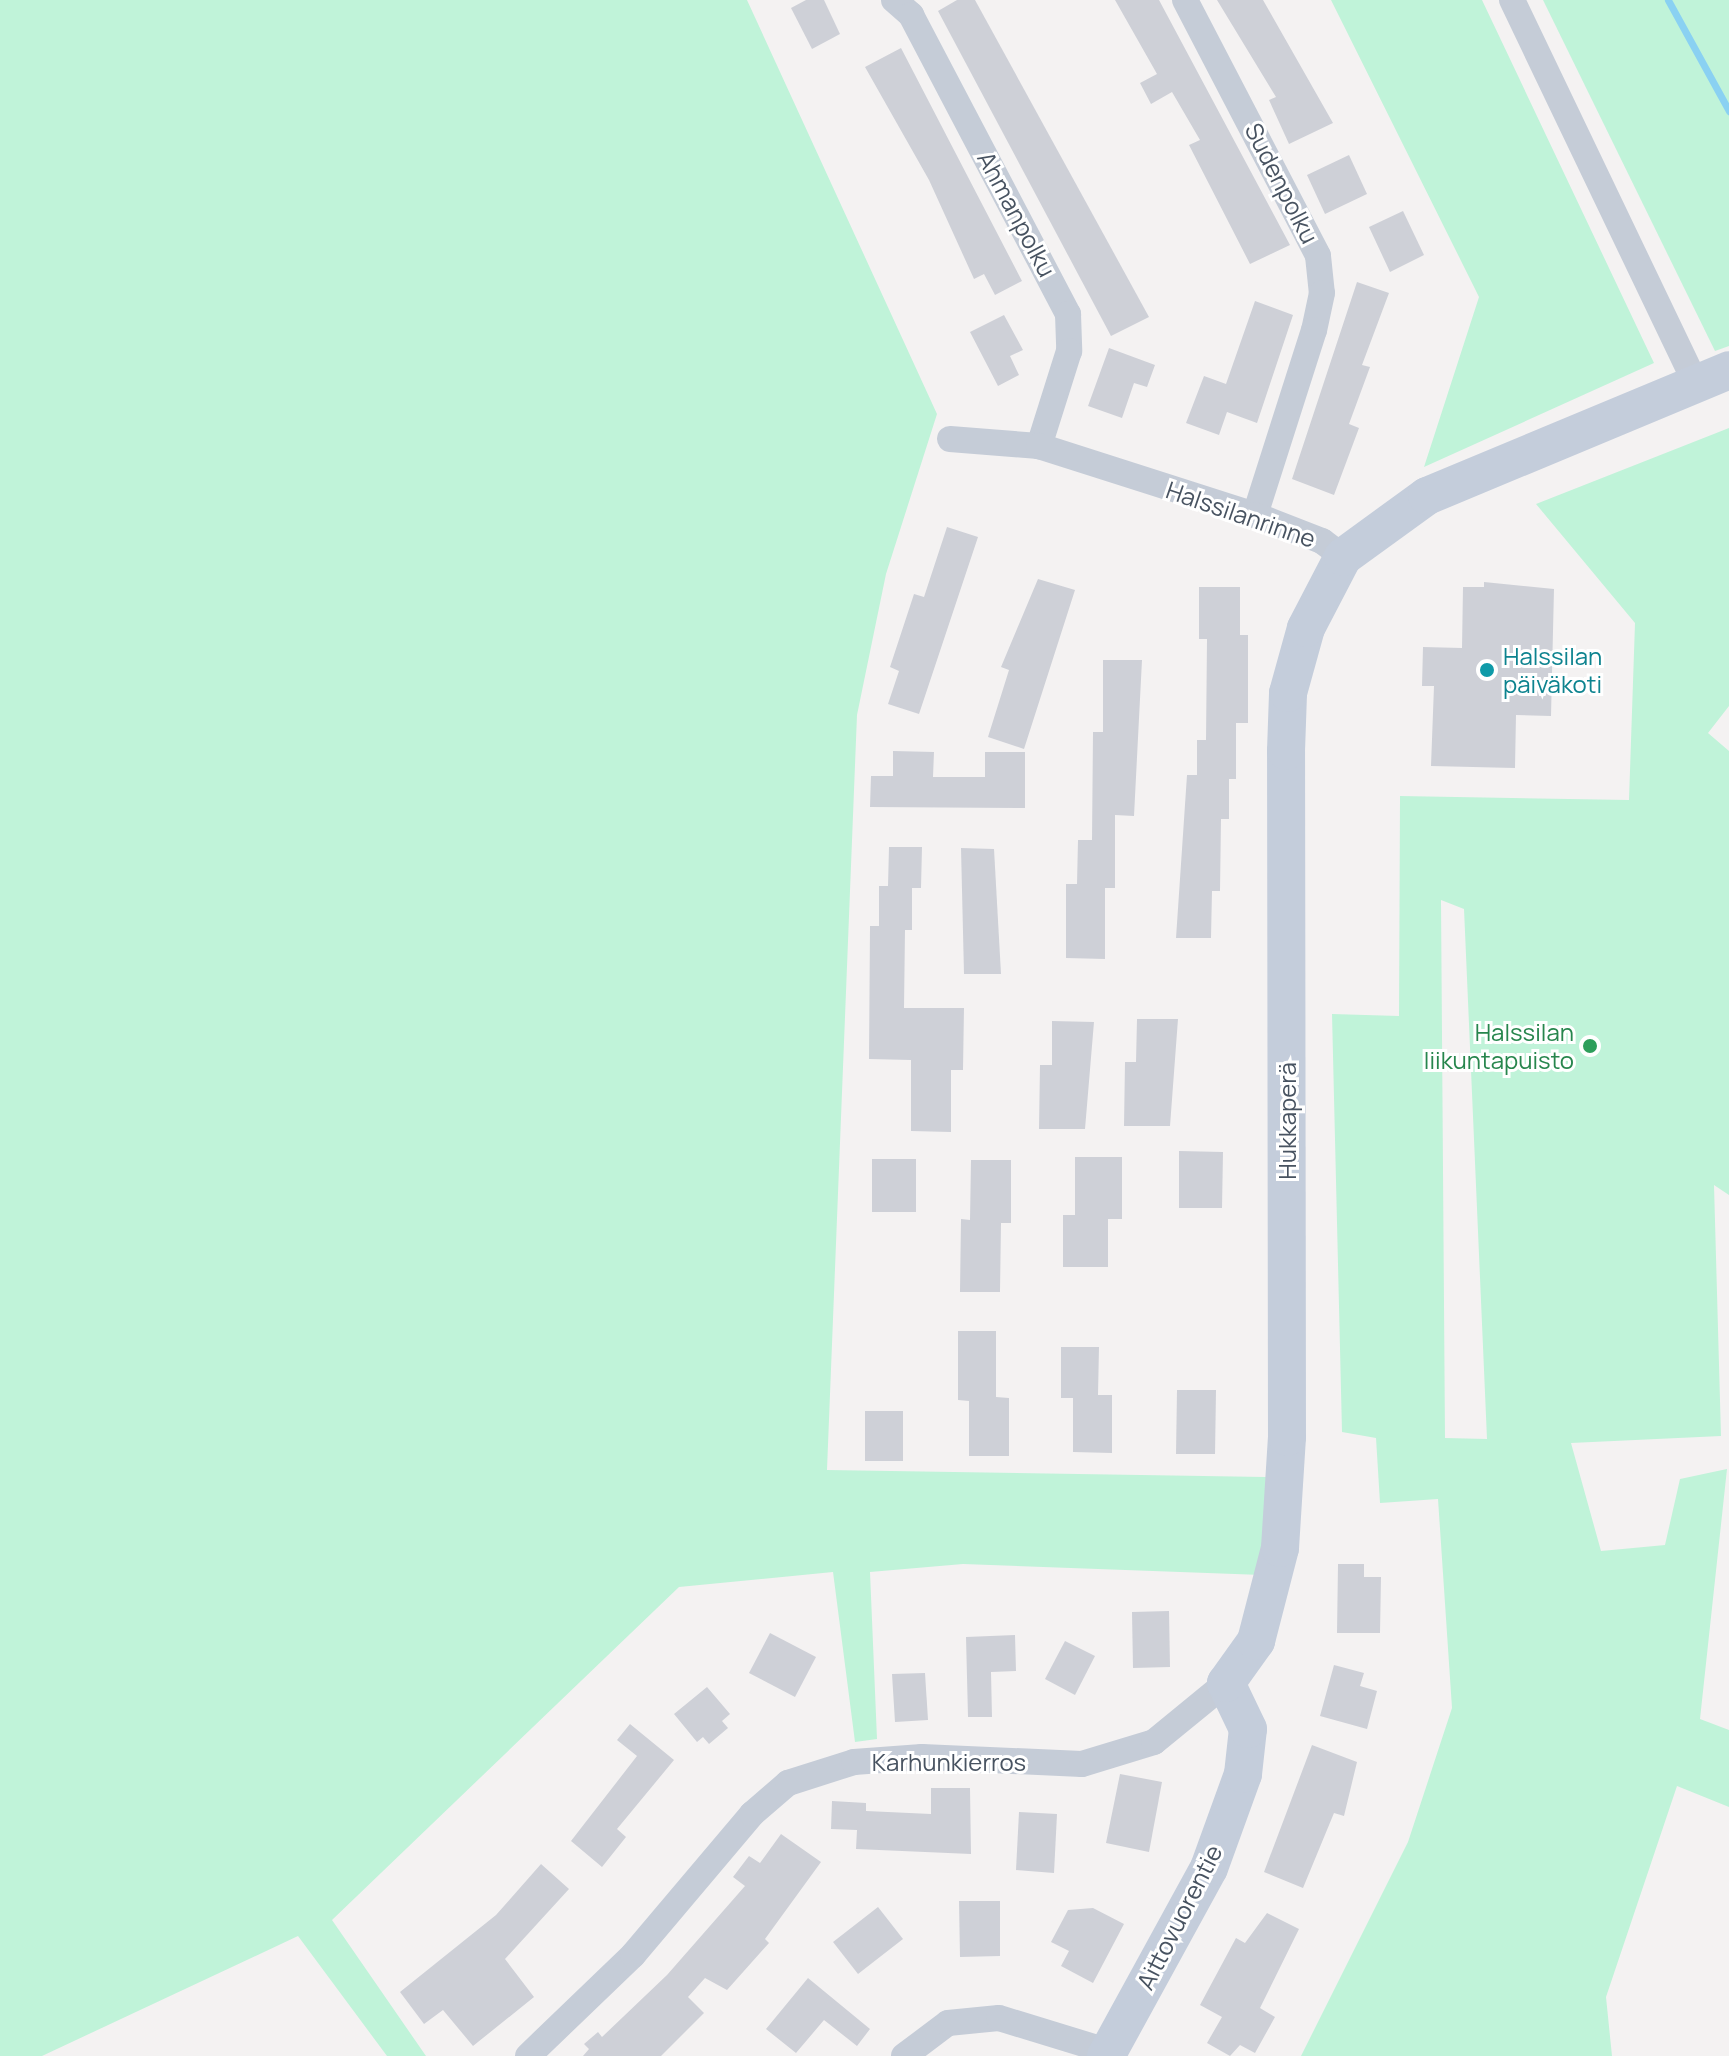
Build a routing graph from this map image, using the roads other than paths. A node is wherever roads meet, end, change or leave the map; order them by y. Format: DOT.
graph roads {
  1 [pos="894,0"];
  2 [pos="1185,0"];
  3 [pos="1512,0"];
  4 [pos="1712,376"];
  5 [pos="950,439"];
  6 [pos="1039,446"];
  7 [pos="1255,515"];
  8 [pos="1343,557"];
  9 [pos="1226,1683"];
  10 [pos="1108,2054"];
  11 [pos="528,2056"];
  12 [pos="904,2056"];
  1 -- 6 [label="street, Ahmanpolku"];
  2 -- 7 [label="street, Sudenpolku"];
  3 -- 4 [label="street"];
  4 -- 8 [label="street, Halssilanrinne"];
  5 -- 6 [label="street, Halssilanrinne"];
  6 -- 7 [label="street, Halssilanrinne"];
  7 -- 8 [label="street, Halssilanrinne"];
  8 -- 9 [label="street, Hukkaperä"];
  9 -- 10 [label="street, Aittovuorentie"];
  9 -- 11 [label="street, Karhunkierros"];
  10 -- 12 [label="street"];
}
